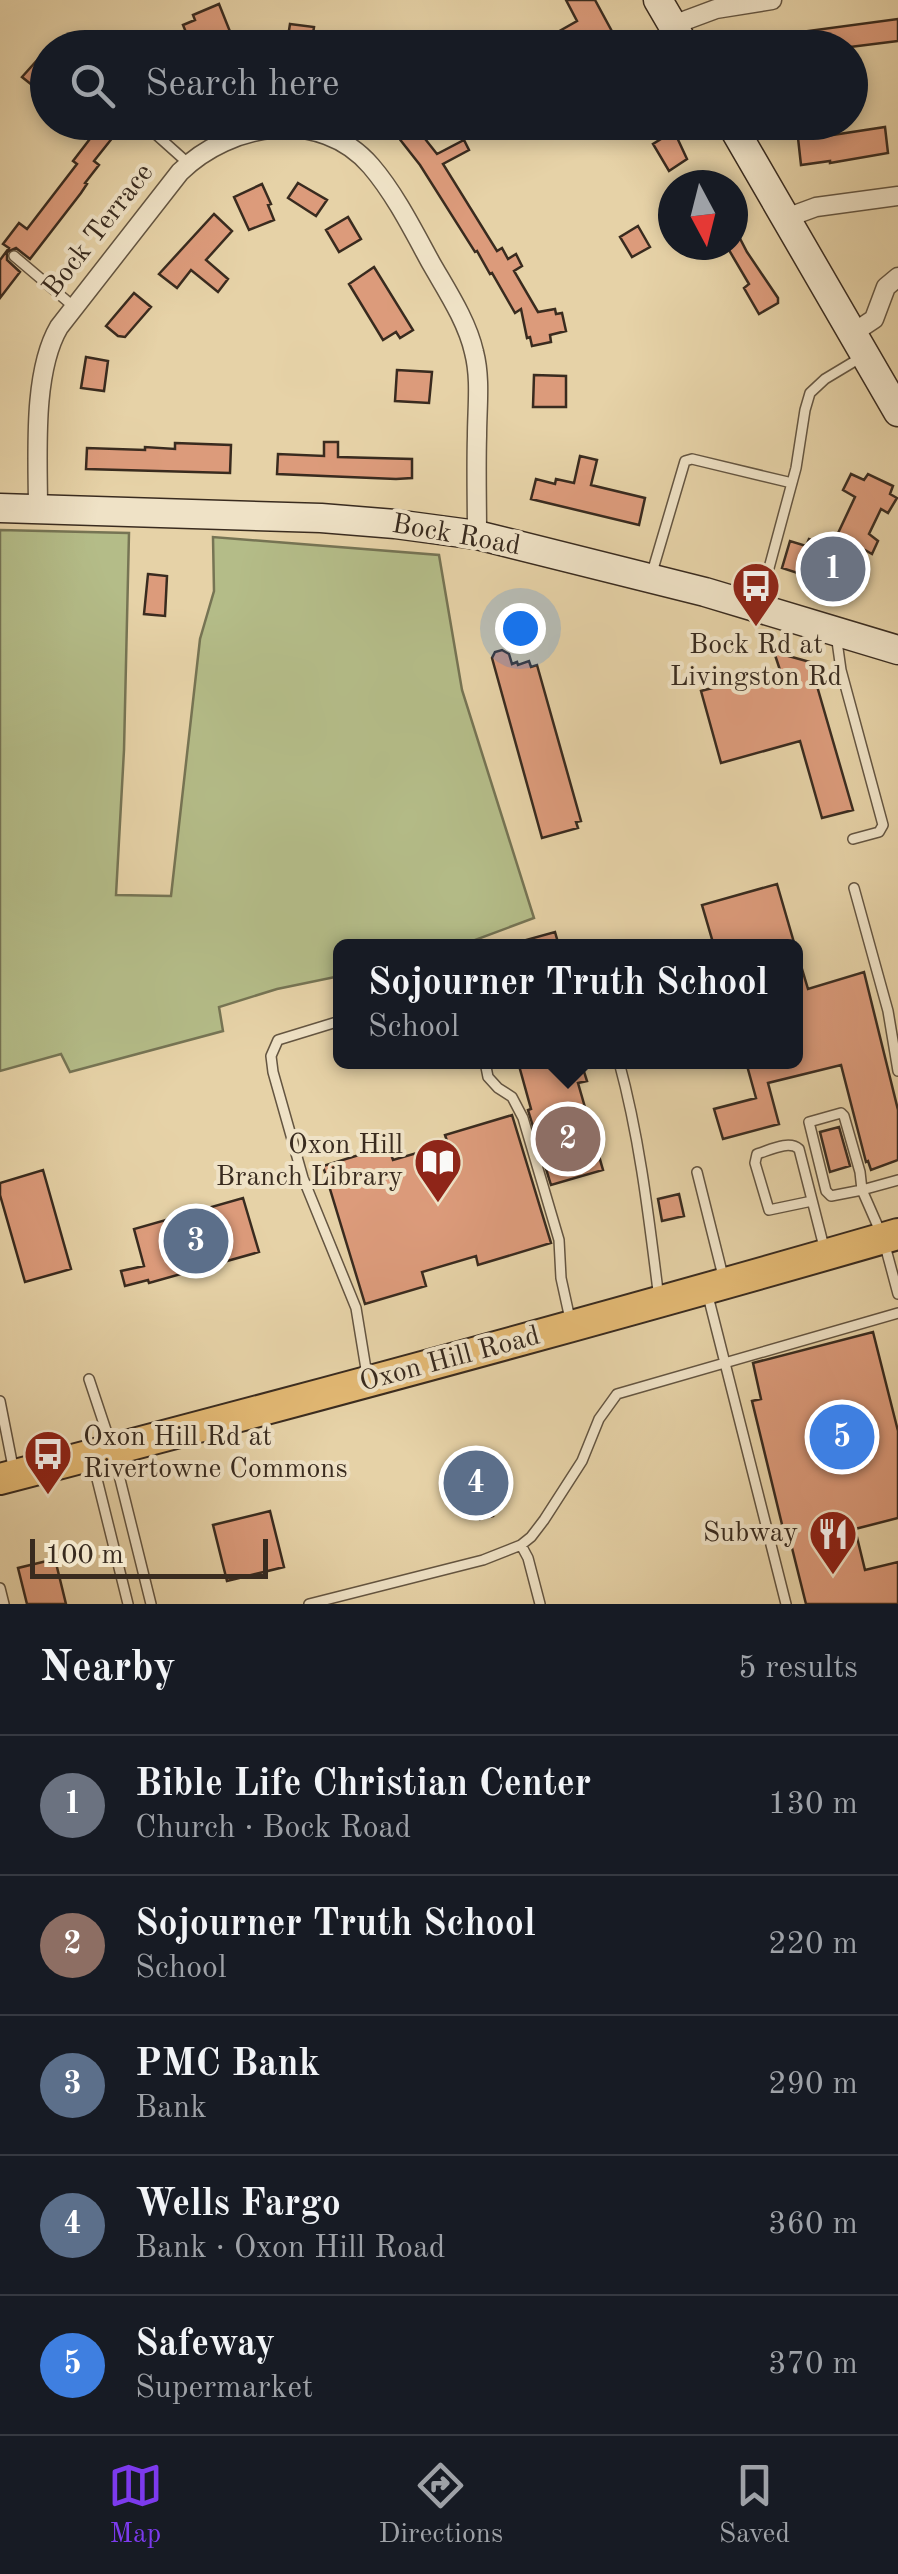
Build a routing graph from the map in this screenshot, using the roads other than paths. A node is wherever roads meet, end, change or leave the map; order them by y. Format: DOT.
graph roads {
  1 [pos="658,0"];
  2 [pos="772,0"];
  3 [pos="676,30"];
  4 [pos="688,30"];
  5 [pos="162,140"];
  6 [pos="226,140"];
  7 [pos="337,140"];
  8 [pos="740,140"];
  9 [pos="189,164"];
  10 [pos="898,196"];
  11 [pos="786,218"];
  12 [pos="14,256"];
  13 [pos="898,277"];
  14 [pos="74,306"];
  15 [pos="859,344"];
  16 [pos="898,412"];
  17 [pos="792,484"];
  18 [pos="0,508"];
  19 [pos="38,510"];
  20 [pos="477,535"];
  21 [pos="650,579"];
  22 [pos="758,608"];
  23 [pos="835,631"];
  24 [pos="898,650"];
  25 [pos="852,839"];
  26 [pos="854,888"];
  27 [pos="333,1022"];
  28 [pos="487,1069"];
  29 [pos="621,1069"];
  30 [pos="898,1071"];
  31 [pos="697,1172"];
  32 [pos="898,1180"];
  33 [pos="862,1190"];
  34 [pos="812,1201"];
  35 [pos="890,1236"];
  36 [pos="826,1255"];
  37 [pos="715,1286"];
  38 [pos="898,1294"];
  39 [pos="659,1301"];
  40 [pos="898,1313"];
  41 [pos="571,1327"];
  42 [pos="724,1362"];
  43 [pos="89,1379"];
  44 [pos="368,1381"];
  45 [pos="0,1401"];
  46 [pos="102,1454"];
  47 [pos="7,1477"];
  48 [pos="521,1545"];
  49 [pos="0,1588"];
  50 [pos="4,1604"];
  51 [pos="128,1604"];
  52 [pos="151,1604"];
  53 [pos="309,1604"];
  54 [pos="540,1604"];
  55 [pos="786,1604"];
  1 -- 3 [label="main road"];
  2 -- 4 [label="street"];
  5 -- 9 [label="lane"];
  6 -- 9 [label="street, Bock Terrace"];
  7 -- 20 [label="street, Bock Terrace"];
  8 -- 11 [label="main road"];
  9 -- 14 [label="street, Bock Terrace"];
  10 -- 11 [label="street"];
  11 -- 15 [label="main road"];
  12 -- 14 [label="lane"];
  13 -- 15 [label="street"];
  14 -- 19 [label="street, Bock Terrace"];
  15 -- 16 [label="main road"];
  15 -- 17 [label="lane"];
  17 -- 21 [label="lane"];
  17 -- 22 [label="lane"];
  18 -- 19 [label="main road, Bock Road"];
  19 -- 20 [label="main road, Bock Road"];
  20 -- 21 [label="main road, Bock Road"];
  21 -- 22 [label="main road, Bock Road"];
  22 -- 23 [label="main road, Bock Road"];
  23 -- 24 [label="main road, Bock Road"];
  23 -- 25 [label="lane"];
  26 -- 30 [label="lane"];
  27 -- 44 [label="lane"];
  28 -- 41 [label="lane"];
  29 -- 39 [label="lane"];
  31 -- 37 [label="lane"];
  32 -- 33 [label="lane"];
  33 -- 33 [label="lane"];
  33 -- 35 [label="lane"];
  34 -- 34 [label="lane"];
  34 -- 36 [label="lane"];
  35 -- 36 [label="main road, Oxon Hill Road"];
  35 -- 38 [label="lane"];
  36 -- 37 [label="main road, Oxon Hill Road"];
  37 -- 39 [label="main road, Oxon Hill Road"];
  37 -- 42 [label="lane"];
  39 -- 41 [label="main road, Oxon Hill Road"];
  40 -- 42 [label="lane"];
  41 -- 44 [label="main road, Oxon Hill Road"];
  42 -- 48 [label="lane"];
  42 -- 55 [label="lane"];
  43 -- 46 [label="lane"];
  44 -- 46 [label="main road, Oxon Hill Road"];
  45 -- 47 [label="lane"];
  46 -- 47 [label="main road, Oxon Hill Road"];
  46 -- 51 [label="lane"];
  46 -- 52 [label="lane"];
  48 -- 53 [label="lane"];
  48 -- 54 [label="lane"];
  49 -- 50 [label="lane"];
}
